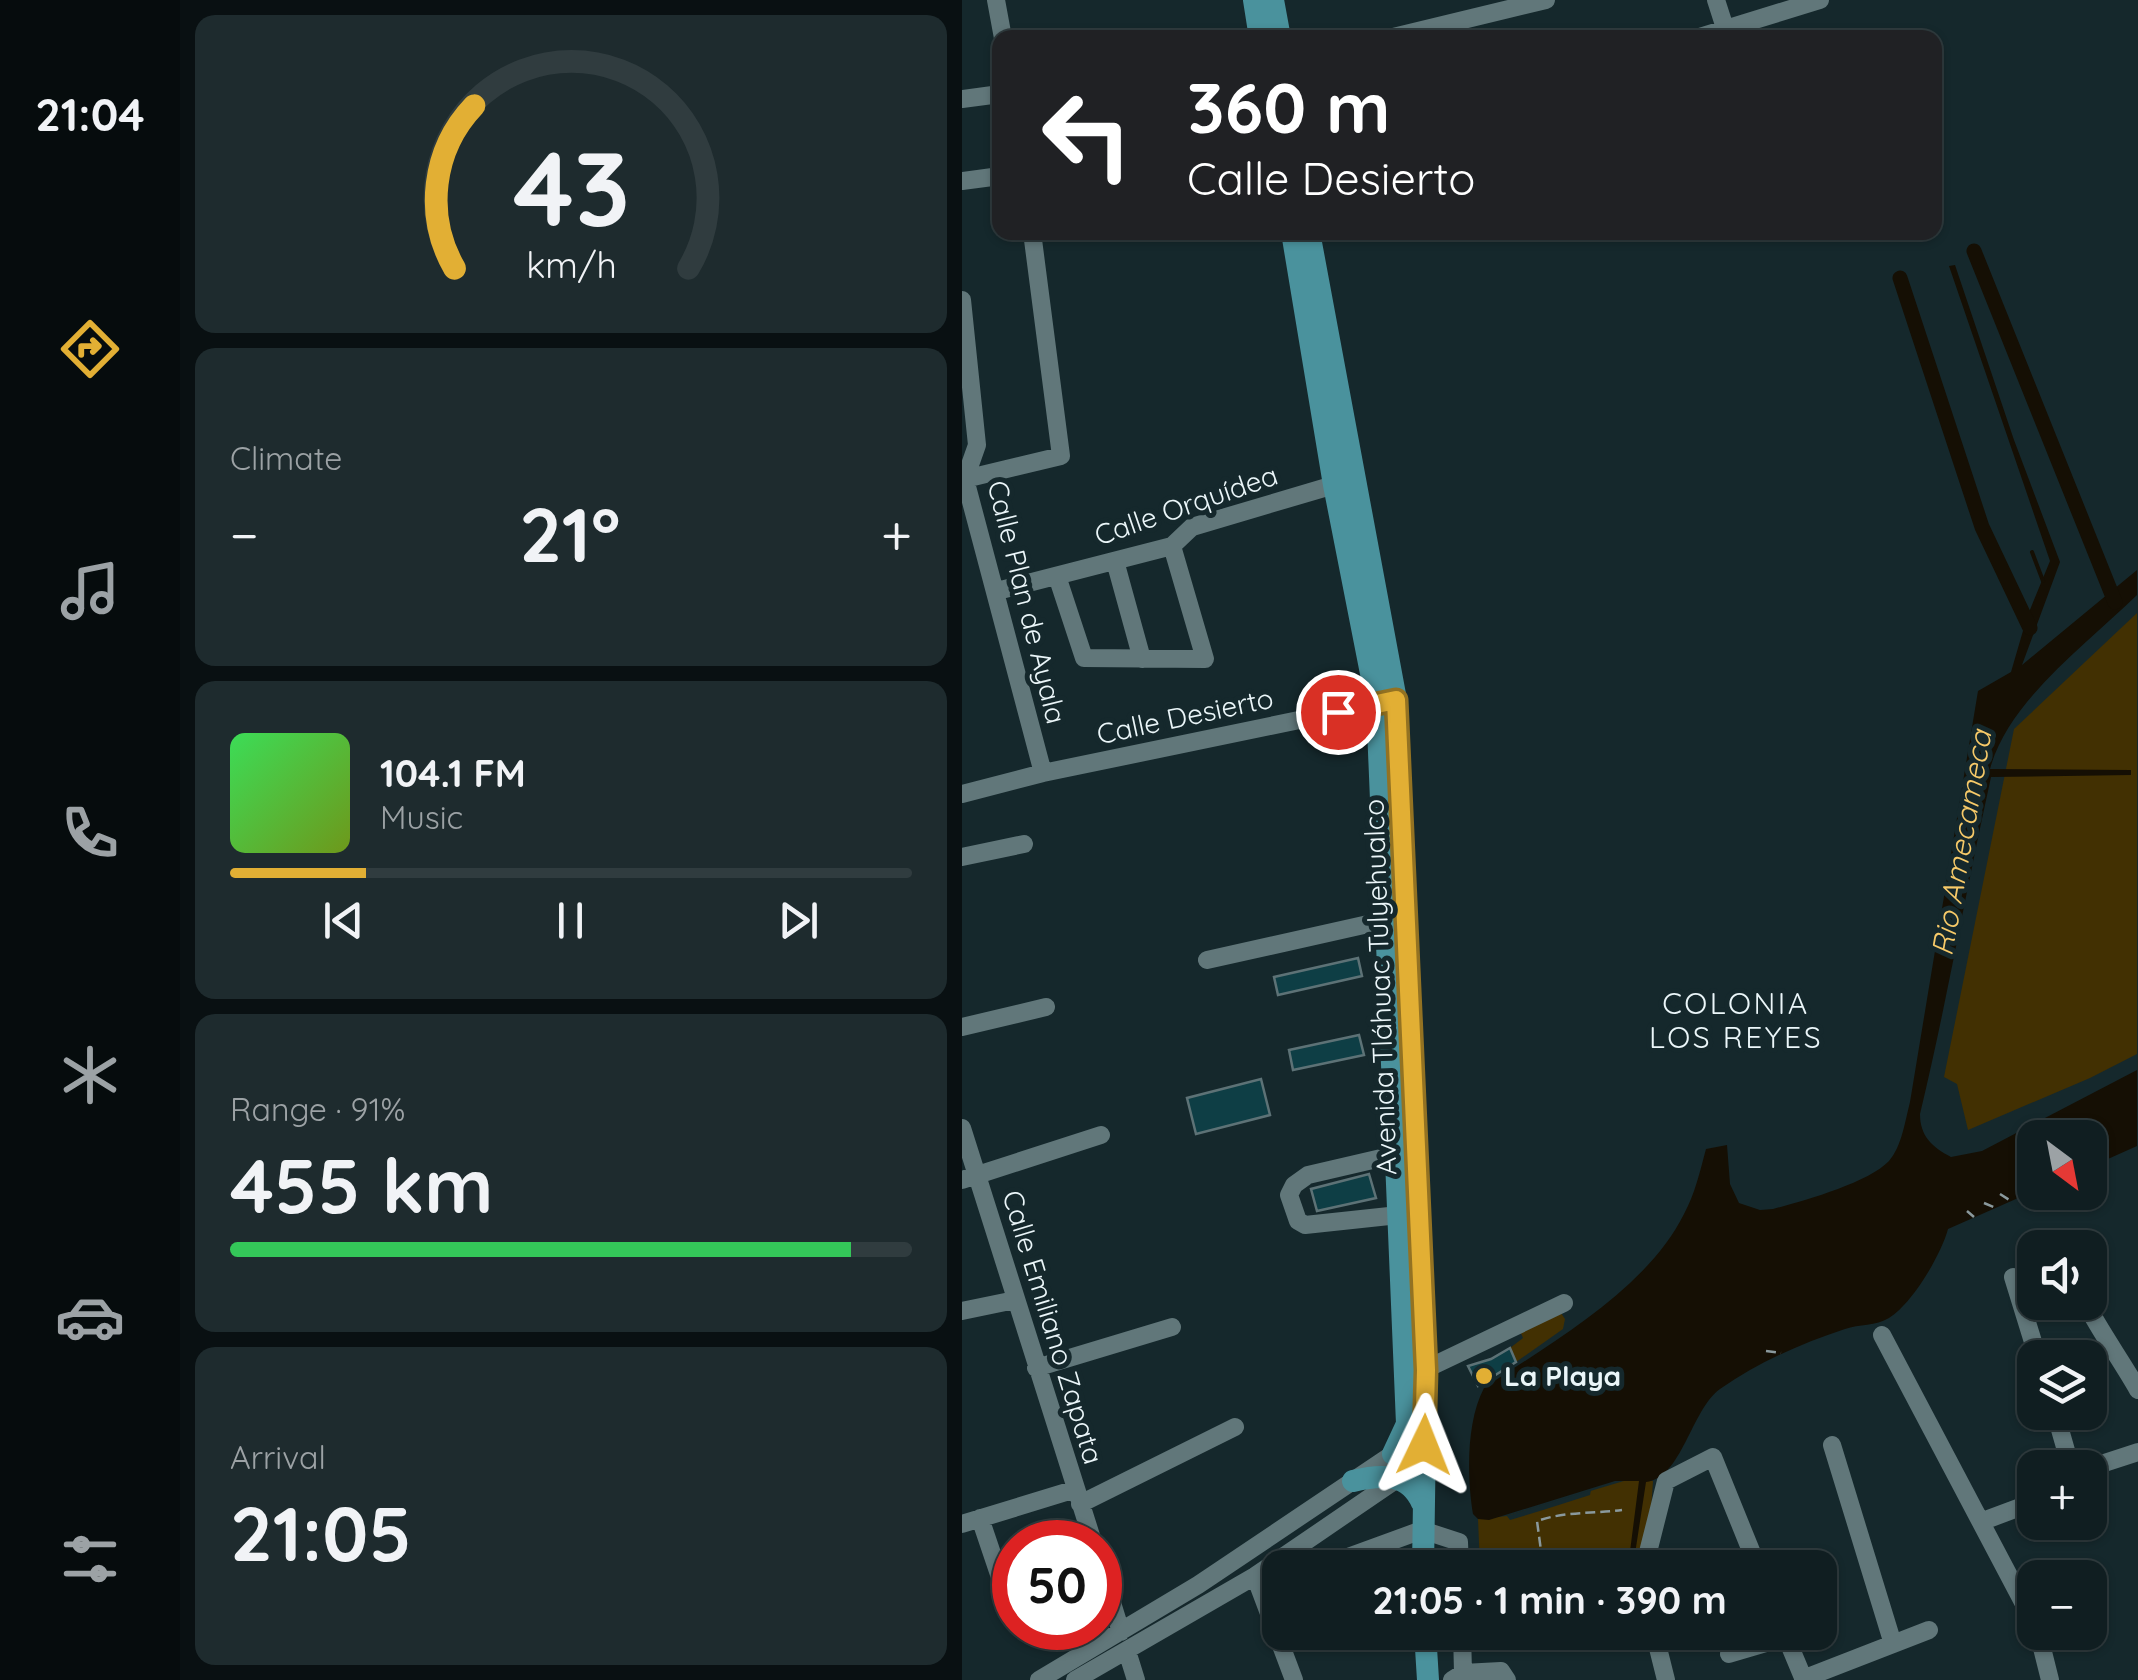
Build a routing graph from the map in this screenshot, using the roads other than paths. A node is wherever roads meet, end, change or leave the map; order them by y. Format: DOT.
graph roads {
  1 [pos="996,0"];
  2 [pos="1254,0"];
  3 [pos="1274,0"];
  4 [pos="1546,0"];
  5 [pos="1716,0"];
  6 [pos="1820,0"];
  7 [pos="1725,28"];
  8 [pos="1002,30"];
  9 [pos="1259,30"];
  10 [pos="1279,30"];
  11 [pos="1422,30"];
  12 [pos="1719,30"];
  13 [pos="992,95"];
  14 [pos="962,99"];
  15 [pos="992,177"];
  16 [pos="962,181"];
  17 [pos="1033,240"];
  18 [pos="1294,240"];
  19 [pos="1310,240"];
  20 [pos="962,300"];
  21 [pos="1318,336"];
  22 [pos="966,368"];
  23 [pos="970,447"];
  24 [pos="965,478"];
  25 [pos="1334,486"];
  26 [pos="1172,546"];
  27 [pos="1359,555"];
  28 [pos="1116,560"];
  29 [pos="1057,576"];
  30 [pos="997,591"];
  31 [pos="1142,658"];
  32 [pos="1386,702"];
  33 [pos="1043,773"];
  34 [pos="963,791"];
  35 [pos="1024,844"];
  36 [pos="962,857"];
  37 [pos="1397,918"];
  38 [pos="1207,960"];
  39 [pos="1046,1007"];
  40 [pos="962,1026"];
  41 [pos="962,1129"];
  42 [pos="1101,1135"];
  43 [pos="1406,1152"];
  44 [pos="970,1178"];
  45 [pos="1408,1214"];
  46 [pos="2013,1277"];
  47 [pos="1015,1300"];
  48 [pos="1564,1303"];
  49 [pos="962,1311"];
  50 [pos="2094,1320"];
  51 [pos="1172,1327"];
  52 [pos="1882,1335"];
  53 [pos="2032,1340"];
  54 [pos="1036,1368"];
  55 [pos="1426,1370"];
  56 [pos="2138,1390"];
  57 [pos="1235,1427"];
  58 [pos="1424,1445"];
  59 [pos="1832,1445"];
  60 [pos="2138,1452"];
  61 [pos="1394,1454"];
  62 [pos="2107,1462"];
  63 [pos="1397,1478"];
  64 [pos="1353,1481"];
  65 [pos="1078,1496"];
  66 [pos="1422,1503"];
  67 [pos="2017,1508"];
  68 [pos="1085,1520"];
  69 [pos="971,1521"];
  70 [pos="1983,1521"];
  71 [pos="1422,1530"];
  72 [pos="1306,1540"];
  73 [pos="1307,1550"];
  74 [pos="1367,1550"];
  75 [pos="1423,1550"];
  76 [pos="1459,1550"];
  77 [pos="1649,1550"];
  78 [pos="1751,1550"];
  79 [pos="992,1565"];
  80 [pos="1255,1576"];
  81 [pos="1262,1578"];
  82 [pos="2017,1589"];
  83 [pos="1929,1630"];
  84 [pos="1122,1631"];
  85 [pos="1894,1644"];
  86 [pos="1090,1650"];
  87 [pos="1426,1650"];
  88 [pos="1460,1650"];
  89 [pos="1658,1650"];
  90 [pos="1741,1650"];
  91 [pos="1791,1650"];
  92 [pos="2042,1650"];
  93 [pos="1127,1651"];
  94 [pos="1729,1654"];
  95 [pos="1457,1676"];
  96 [pos="1038,1680"];
  97 [pos="1075,1680"];
  98 [pos="1136,1680"];
  99 [pos="1294,1680"];
  100 [pos="1428,1680"];
  101 [pos="1507,1680"];
  102 [pos="1666,1680"];
  103 [pos="1803,1680"];
  104 [pos="2050,1680"];
  1 -- 8 [label="street"];
  2 -- 9 [label="main road"];
  3 -- 10 [label="main road"];
  4 -- 11 [label="street"];
  5 -- 7 [label="street"];
  6 -- 7 [label="street"];
  7 -- 12 [label="street"];
  13 -- 14 [label="street"];
  15 -- 16 [label="street"];
  17 -- 24 [label="street"];
  18 -- 21 [label="main road, Avenida Tláhuac Tulyehualco"];
  19 -- 21 [label="main road, Avenida Tláhuac Tulyehualco"];
  20 -- 22 [label="street"];
  21 -- 25 [label="main road, Avenida Tláhuac Tulyehualco"];
  21 -- 27 [label="main road, Avenida Tláhuac Tulyehualco"];
  22 -- 23 [label="street"];
  23 -- 24 [label="street, Calle Plan de Ayala"];
  24 -- 30 [label="street, Calle Plan de Ayala"];
  25 -- 26 [label="street, Calle Orquídea"];
  25 -- 27 [label="main road, Avenida Tláhuac Tulyehualco"];
  26 -- 28 [label="street, Calle Orquídea"];
  26 -- 31 [label="street"];
  27 -- 32 [label="main road, Avenida Tláhuac Tulyehualco"];
  28 -- 29 [label="street, Calle Orquídea"];
  28 -- 31 [label="street"];
  29 -- 30 [label="street, Calle Orquídea"];
  29 -- 31 [label="street"];
  30 -- 33 [label="street, Calle Plan de Ayala"];
  32 -- 33 [label="street, Calle Desierto"];
  32 -- 37 [label="main road, Avenida Tláhuac Tulyehualco"];
  33 -- 34 [label="street, Calle Desierto"];
  35 -- 36 [label="street"];
  37 -- 38 [label="street"];
  37 -- 43 [label="main road, Avenida Tláhuac Tulyehualco"];
  39 -- 40 [label="street"];
  41 -- 44 [label="street, Calle Emiliano Zapata"];
  42 -- 44 [label="street"];
  43 -- 45 [label="main road, Avenida Tláhuac Tulyehualco"];
  43 -- 45 [label="street"];
  44 -- 47 [label="street, Calle Emiliano Zapata"];
  45 -- 55 [label="main road, Avenida Tláhuac Tulyehualco"];
  45 -- 61 [label="main road, Avenida Tláhuac Tulyehualco"];
  46 -- 53 [label="street"];
  47 -- 49 [label="street"];
  47 -- 54 [label="street, Calle Emiliano Zapata"];
  48 -- 55 [label="street"];
  50 -- 56 [label="street"];
  51 -- 54 [label="street"];
  52 -- 70 [label="street"];
  54 -- 65 [label="street, Calle Emiliano Zapata"];
  55 -- 58 [label="main road, Avenida Tláhuac Tulyehualco"];
  57 -- 65 [label="street"];
  58 -- 63 [label="street"];
  58 -- 66 [label="main road, Avenida Tláhuac Tulyehualco"];
  59 -- 85 [label="street"];
  60 -- 62 [label="street"];
  61 -- 64 [label="street"];
  63 -- 64 [label="main road"];
  63 -- 66 [label="main road"];
  63 -- 72 [label="street"];
  64 -- 84 [label="street"];
  65 -- 68 [label="street, Calle Emiliano Zapata"];
  65 -- 69 [label="street"];
  66 -- 71 [label="main road, Avenida Tláhuac Tulyehualco"];
  67 -- 70 [label="street"];
  69 -- 79 [label="street"];
  70 -- 82 [label="street"];
  71 -- 74 [label="street"];
  71 -- 75 [label="main road, Avenida Tláhuac Tulyehualco"];
  71 -- 76 [label="street"];
  72 -- 73 [label="street"];
  72 -- 80 [label="street"];
  77 -- 78 [label="street"];
  80 -- 81 [label="street"];
  80 -- 93 [label="street"];
  80 -- 99 [label="street"];
  83 -- 85 [label="street"];
  85 -- 103 [label="street"];
  86 -- 96 [label="street"];
  87 -- 100 [label="main road"];
  88 -- 95 [label="street"];
  89 -- 102 [label="street"];
  90 -- 94 [label="street"];
  91 -- 103 [label="street"];
  92 -- 104 [label="street"];
  93 -- 97 [label="street"];
  93 -- 98 [label="street"];
  95 -- 101 [label="street"];
}
